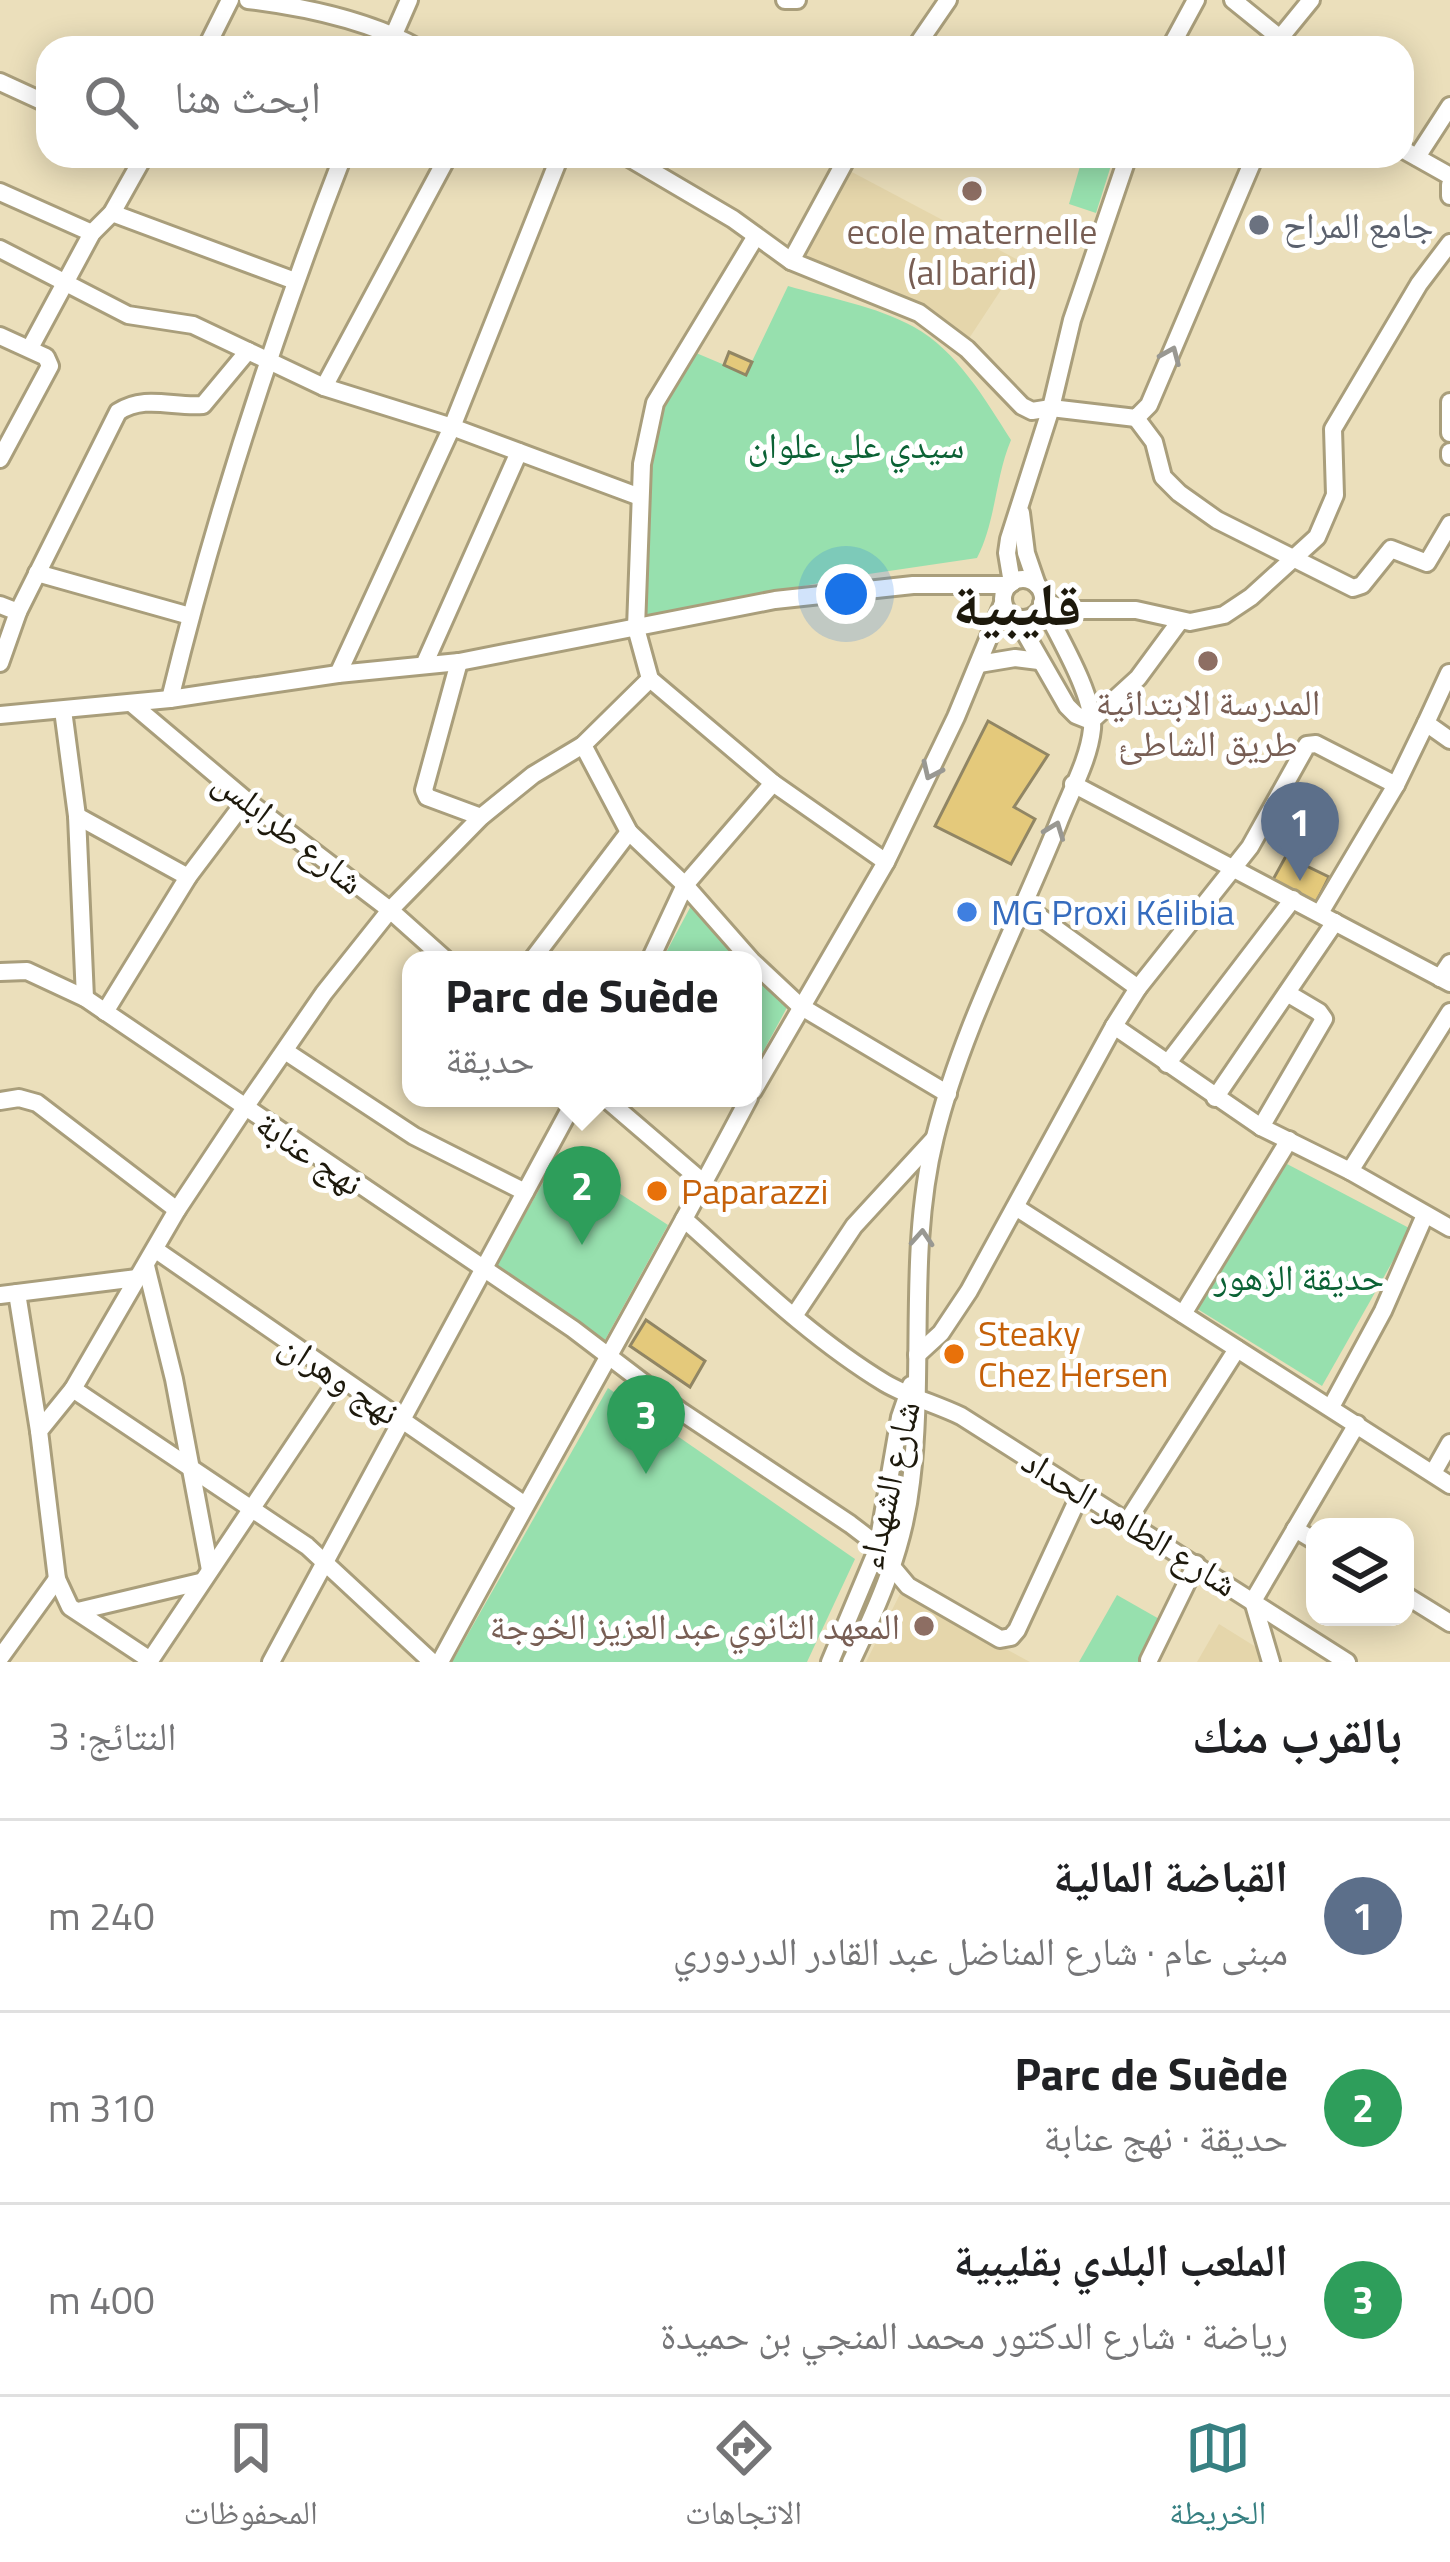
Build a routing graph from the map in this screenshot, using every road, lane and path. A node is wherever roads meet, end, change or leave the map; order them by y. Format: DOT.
graph roads {
  1 [pos="230,0"];
  2 [pos="409,0"];
  3 [pos="785,0"];
  4 [pos="797,0"];
  5 [pos="949,0"];
  6 [pos="1196,0"];
  7 [pos="1233,0"];
  8 [pos="1311,0"];
  9 [pos="260,1"];
  10 [pos="212,36"];
  11 [pos="375,36"];
  12 [pos="393,36"];
  13 [pos="924,36"];
  14 [pos="1176,36"];
  15 [pos="1275,36"];
  16 [pos="1288,36"];
  17 [pos="0,82"];
  18 [pos="36,98"];
  19 [pos="1450,106"];
  20 [pos="1414,147"];
  21 [pos="1414,156"];
  22 [pos="138,168"];
  23 [pos="337,168"];
  24 [pos="442,168"];
  25 [pos="555,168"];
  26 [pos="646,168"];
  27 [pos="841,168"];
  28 [pos="1124,168"];
  29 [pos="1250,168"];
  30 [pos="1450,181"];
  31 [pos="0,192"];
  32 [pos="1450,196"];
  33 [pos="112,213"];
  34 [pos="92,233"];
  35 [pos="756,236"];
  36 [pos="1450,243"];
  37 [pos="0,249"];
  38 [pos="791,261"];
  39 [pos="295,281"];
  40 [pos="64,284"];
  41 [pos="0,336"];
  42 [pos="30,348"];
  43 [pos="248,351"];
  44 [pos="266,360"];
  45 [pos="324,387"];
  46 [pos="1450,402"];
  47 [pos="1051,408"];
  48 [pos="1136,418"];
  49 [pos="452,427"];
  50 [pos="1450,433"];
  51 [pos="519,452"];
  52 [pos="0,460"];
  53 [pos="640,497"];
  54 [pos="1021,500"];
  55 [pos="1450,524"];
  56 [pos="1289,560"];
  57 [pos="37,573"];
  58 [pos="1007,593"];
  59 [pos="1041,596"];
  60 [pos="0,605"];
  61 [pos="18,612"];
  62 [pos="190,616"];
  63 [pos="1017,619"];
  64 [pos="1180,621"];
  65 [pos="636,628"];
  66 [pos="1039,661"];
  67 [pos="459,662"];
  68 [pos="0,663"];
  69 [pos="979,664"];
  70 [pos="424,665"];
  71 [pos="1450,673"];
  72 [pos="338,674"];
  73 [pos="650,679"];
  74 [pos="170,699"];
  75 [pos="131,703"];
  76 [pos="63,710"];
  77 [pos="0,715"];
  78 [pos="1091,721"];
  79 [pos="1426,723"];
  80 [pos="1450,740"];
  81 [pos="583,745"];
  82 [pos="773,783"];
  83 [pos="1073,784"];
  84 [pos="1396,785"];
  85 [pos="245,800"];
  86 [pos="77,815"];
  87 [pos="481,817"];
  88 [pos="629,832"];
  89 [pos="886,862"];
  90 [pos="1233,865"];
  91 [pos="188,877"];
  92 [pos="686,886"];
  93 [pos="1293,898"];
  94 [pos="1023,905"];
  95 [pos="390,910"];
  96 [pos="1327,918"];
  97 [pos="436,951"];
  98 [pos="539,951"];
  99 [pos="657,951"];
  100 [pos="743,951"];
  101 [pos="762,970"];
  102 [pos="0,972"];
  103 [pos="1447,975"];
  104 [pos="1138,988"];
  105 [pos="1286,993"];
  106 [pos="85,998"];
  107 [pos="800,1006"];
  108 [pos="105,1012"];
  109 [pos="1450,1012"];
  110 [pos="1114,1026"];
  111 [pos="286,1051"];
  112 [pos="762,1062"];
  113 [pos="1167,1064"];
  114 [pos="948,1094"];
  115 [pos="1215,1097"];
  116 [pos="0,1100"];
  117 [pos="571,1107"];
  118 [pos="615,1107"];
  119 [pos="744,1107"];
  120 [pos="244,1109"];
  121 [pos="1261,1127"];
  122 [pos="935,1139"];
  123 [pos="1289,1140"];
  124 [pos="1350,1171"];
  125 [pos="704,1184"];
  126 [pos="525,1192"];
  127 [pos="1017,1208"];
  128 [pos="177,1210"];
  129 [pos="1425,1215"];
  130 [pos="684,1219"];
  131 [pos="1450,1228"];
  132 [pos="147,1265"];
  133 [pos="484,1271"];
  134 [pos="9,1294"];
  135 [pos="1183,1314"];
  136 [pos="794,1316"];
  137 [pos="1237,1349"];
  138 [pos="917,1355"];
  139 [pos="610,1360"];
  140 [pos="339,1378"];
  141 [pos="73,1389"];
  142 [pos="912,1390"];
  143 [pos="1331,1407"];
  144 [pos="403,1420"];
  145 [pos="1357,1424"];
  146 [pos="39,1431"];
  147 [pos="1450,1443"];
  148 [pos="188,1466"];
  149 [pos="1433,1474"];
  150 [pos="1450,1485"];
  151 [pos="1082,1490"];
  152 [pos="525,1505"];
  153 [pos="252,1510"];
  154 [pos="1128,1520"];
  155 [pos="1295,1529"];
  156 [pos="1306,1536"];
  157 [pos="877,1550"];
  158 [pos="324,1560"];
  159 [pos="1196,1564"];
  160 [pos="893,1567"];
  161 [pos="205,1576"];
  162 [pos="56,1579"];
  163 [pos="1414,1600"];
  164 [pos="1253,1601"];
  165 [pos="78,1611"];
  166 [pos="1448,1617"];
  167 [pos="1,1659"];
  168 [pos="1149,1660"];
  169 [pos="150,1661"];
  170 [pos="271,1662"];
  171 [pos="436,1662"];
  172 [pos="830,1662"];
  173 [pos="850,1662"];
  174 [pos="1271,1662"];
  175 [pos="1347,1662"];
  1 -- 10 [label="street"];
  2 -- 12 [label="street"];
  3 -- 4 [label="street"];
  5 -- 13 [label="street"];
  6 -- 14 [label="street"];
  7 -- 15 [label="street"];
  8 -- 16 [label="street"];
  9 -- 11 [label="street"];
  17 -- 18 [label="street"];
  19 -- 20 [label="street"];
  21 -- 30 [label="street"];
  22 -- 33 [label="street"];
  23 -- 39 [label="street"];
  24 -- 45 [label="street"];
  25 -- 49 [label="street"];
  26 -- 35 [label="street"];
  27 -- 38 [label="street"];
  28 -- 47 [label="street"];
  48 -- 29 [label="street, one-way"];
  30 -- 32 [label="street"];
  31 -- 34 [label="street"];
  33 -- 34 [label="street"];
  33 -- 39 [label="street"];
  34 -- 40 [label="street"];
  35 -- 38 [label="street"];
  35 -- 53 [label="street"];
  36 -- 56 [label="street"];
  37 -- 40 [label="street"];
  38 -- 47 [label="street"];
  39 -- 44 [label="street"];
  40 -- 42 [label="street"];
  40 -- 43 [label="street"];
  41 -- 42 [label="street"];
  42 -- 52 [label="street"];
  43 -- 44 [label="street"];
  43 -- 57 [label="street"];
  44 -- 45 [label="street"];
  44 -- 62 [label="street"];
  45 -- 49 [label="street"];
  46 -- 50 [label="street"];
  47 -- 48 [label="street"];
  47 -- 54 [label="street"];
  48 -- 56 [label="street"];
  49 -- 51 [label="street"];
  49 -- 72 [label="street"];
  51 -- 53 [label="street"];
  51 -- 70 [label="street"];
  53 -- 65 [label="street"];
  54 -- 58 [label="street"];
  54 -- 59 [label="street"];
  55 -- 56 [label="street"];
  56 -- 64 [label="street"];
  57 -- 61 [label="street"];
  57 -- 62 [label="street"];
  58 -- 59 [label="street"];
  58 -- 63 [label="street"];
  58 -- 65 [label="street"];
  58 -- 69 [label="street"];
  59 -- 63 [label="street"];
  59 -- 64 [label="street"];
  59 -- 78 [label="street"];
  60 -- 61 [label="street"];
  61 -- 68 [label="street"];
  62 -- 74 [label="street"];
  63 -- 66 [label="street"];
  64 -- 78 [label="street"];
  65 -- 67 [label="street"];
  65 -- 73 [label="street"];
  66 -- 69 [label="street"];
  66 -- 78 [label="street"];
  67 -- 70 [label="street"];
  67 -- 87 [label="street"];
  69 -- 89 [label="street, one-way"];
  70 -- 72 [label="street"];
  71 -- 79 [label="street"];
  72 -- 74 [label="street"];
  73 -- 81 [label="street"];
  73 -- 82 [label="street"];
  74 -- 75 [label="street"];
  75 -- 76 [label="street"];
  75 -- 85 [label="street, شارع طرابلس"];
  76 -- 77 [label="street"];
  76 -- 86 [label="street"];
  78 -- 83 [label="street"];
  79 -- 80 [label="street"];
  79 -- 84 [label="street"];
  81 -- 87 [label="street"];
  81 -- 88 [label="street"];
  82 -- 89 [label="street"];
  82 -- 92 [label="street"];
  83 -- 90 [label="street"];
  94 -- 83 [label="street, one-way"];
  84 -- 90 [label="street"];
  84 -- 96 [label="street"];
  85 -- 91 [label="street"];
  85 -- 95 [label="street, شارع طرابلس"];
  86 -- 91 [label="street"];
  86 -- 106 [label="street"];
  87 -- 95 [label="street"];
  88 -- 92 [label="street"];
  88 -- 98 [label="street"];
  89 -- 107 [label="street"];
  90 -- 93 [label="street"];
  90 -- 104 [label="street"];
  91 -- 108 [label="street"];
  92 -- 99 [label="street"];
  92 -- 100 [label="street"];
  93 -- 96 [label="street"];
  93 -- 113 [label="street"];
  94 -- 104 [label="street"];
  94 -- 114 [label="street"];
  95 -- 97 [label="street, شارع طرابلس"];
  95 -- 111 [label="street"];
  96 -- 103 [label="street"];
  96 -- 105 [label="street"];
  101 -- 107 [label="street"];
  102 -- 106 [label="street, نهج عنابة"];
  104 -- 110 [label="street"];
  105 -- 115 [label="street"];
  105 -- 121 [label="street"];
  106 -- 108 [label="street, نهج عنابة"];
  107 -- 112 [label="street"];
  107 -- 114 [label="street"];
  108 -- 120 [label="street, نهج عنابة"];
  109 -- 124 [label="street"];
  110 -- 113 [label="street"];
  110 -- 127 [label="street"];
  111 -- 120 [label="street"];
  111 -- 126 [label="street"];
  113 -- 115 [label="street"];
  114 -- 122 [label="street"];
  115 -- 121 [label="street"];
  116 -- 128 [label="street"];
  117 -- 126 [label="street"];
  118 -- 125 [label="street"];
  119 -- 125 [label="street"];
  120 -- 128 [label="street"];
  120 -- 133 [label="street, نهج عنابة"];
  121 -- 123 [label="street"];
  122 -- 136 [label="street"];
  138 -- 122 [label="street, one-way"];
  123 -- 124 [label="street"];
  123 -- 135 [label="street"];
  124 -- 129 [label="street"];
  125 -- 130 [label="street"];
  126 -- 133 [label="street"];
  127 -- 135 [label="street"];
  127 -- 138 [label="street"];
  128 -- 132 [label="street"];
  129 -- 131 [label="street"];
  129 -- 143 [label="street"];
  130 -- 136 [label="street, شارع الطاهر الحداد"];
  130 -- 139 [label="street"];
  132 -- 134 [label="street"];
  132 -- 140 [label="street, نهج وهران"];
  132 -- 141 [label="street"];
  132 -- 148 [label="street"];
  133 -- 139 [label="street, نهج عنابة"];
  133 -- 144 [label="street"];
  134 -- 146 [label="street"];
  135 -- 137 [label="street"];
  136 -- 142 [label="street, شارع الطاهر الحداد"];
  137 -- 143 [label="street"];
  137 -- 154 [label="street"];
  138 -- 142 [label="street"];
  139 -- 152 [label="street"];
  139 -- 157 [label="street, نهج عنابة"];
  140 -- 144 [label="street, نهج وهران"];
  140 -- 153 [label="street"];
  141 -- 146 [label="street"];
  141 -- 148 [label="street"];
  142 -- 151 [label="street, شارع الطاهر الحداد"];
  142 -- 157 [label="street, شارع الشهداء"];
  142 -- 160 [label="street, شارع الشهداء"];
  143 -- 145 [label="street"];
  144 -- 152 [label="street, نهج وهران"];
  144 -- 158 [label="street"];
  145 -- 149 [label="street"];
  145 -- 155 [label="street"];
  146 -- 162 [label="street"];
  147 -- 149 [label="street"];
  148 -- 153 [label="street"];
  148 -- 161 [label="street"];
  149 -- 150 [label="street"];
  151 -- 154 [label="street, شارع الطاهر الحداد"];
  151 -- 160 [label="street, نهج عنابة"];
  152 -- 171 [label="street"];
  153 -- 158 [label="street"];
  153 -- 161 [label="street"];
  154 -- 159 [label="street, شارع الطاهر الحداد"];
  155 -- 156 [label="street"];
  155 -- 164 [label="street"];
  157 -- 160 [label="street, نهج عنابة"];
  157 -- 172 [label="street, شارع الشهداء"];
  158 -- 170 [label="street"];
  158 -- 171 [label="street"];
  159 -- 164 [label="street, شارع الطاهر الحداد"];
  159 -- 168 [label="street"];
  160 -- 173 [label="street, شارع الشهداء"];
  161 -- 165 [label="street"];
  161 -- 169 [label="street"];
  162 -- 165 [label="street"];
  162 -- 167 [label="street"];
  163 -- 166 [label="street"];
  164 -- 174 [label="street"];
  164 -- 175 [label="street, شارع الطاهر الحداد"];
  165 -- 169 [label="street"];
}
